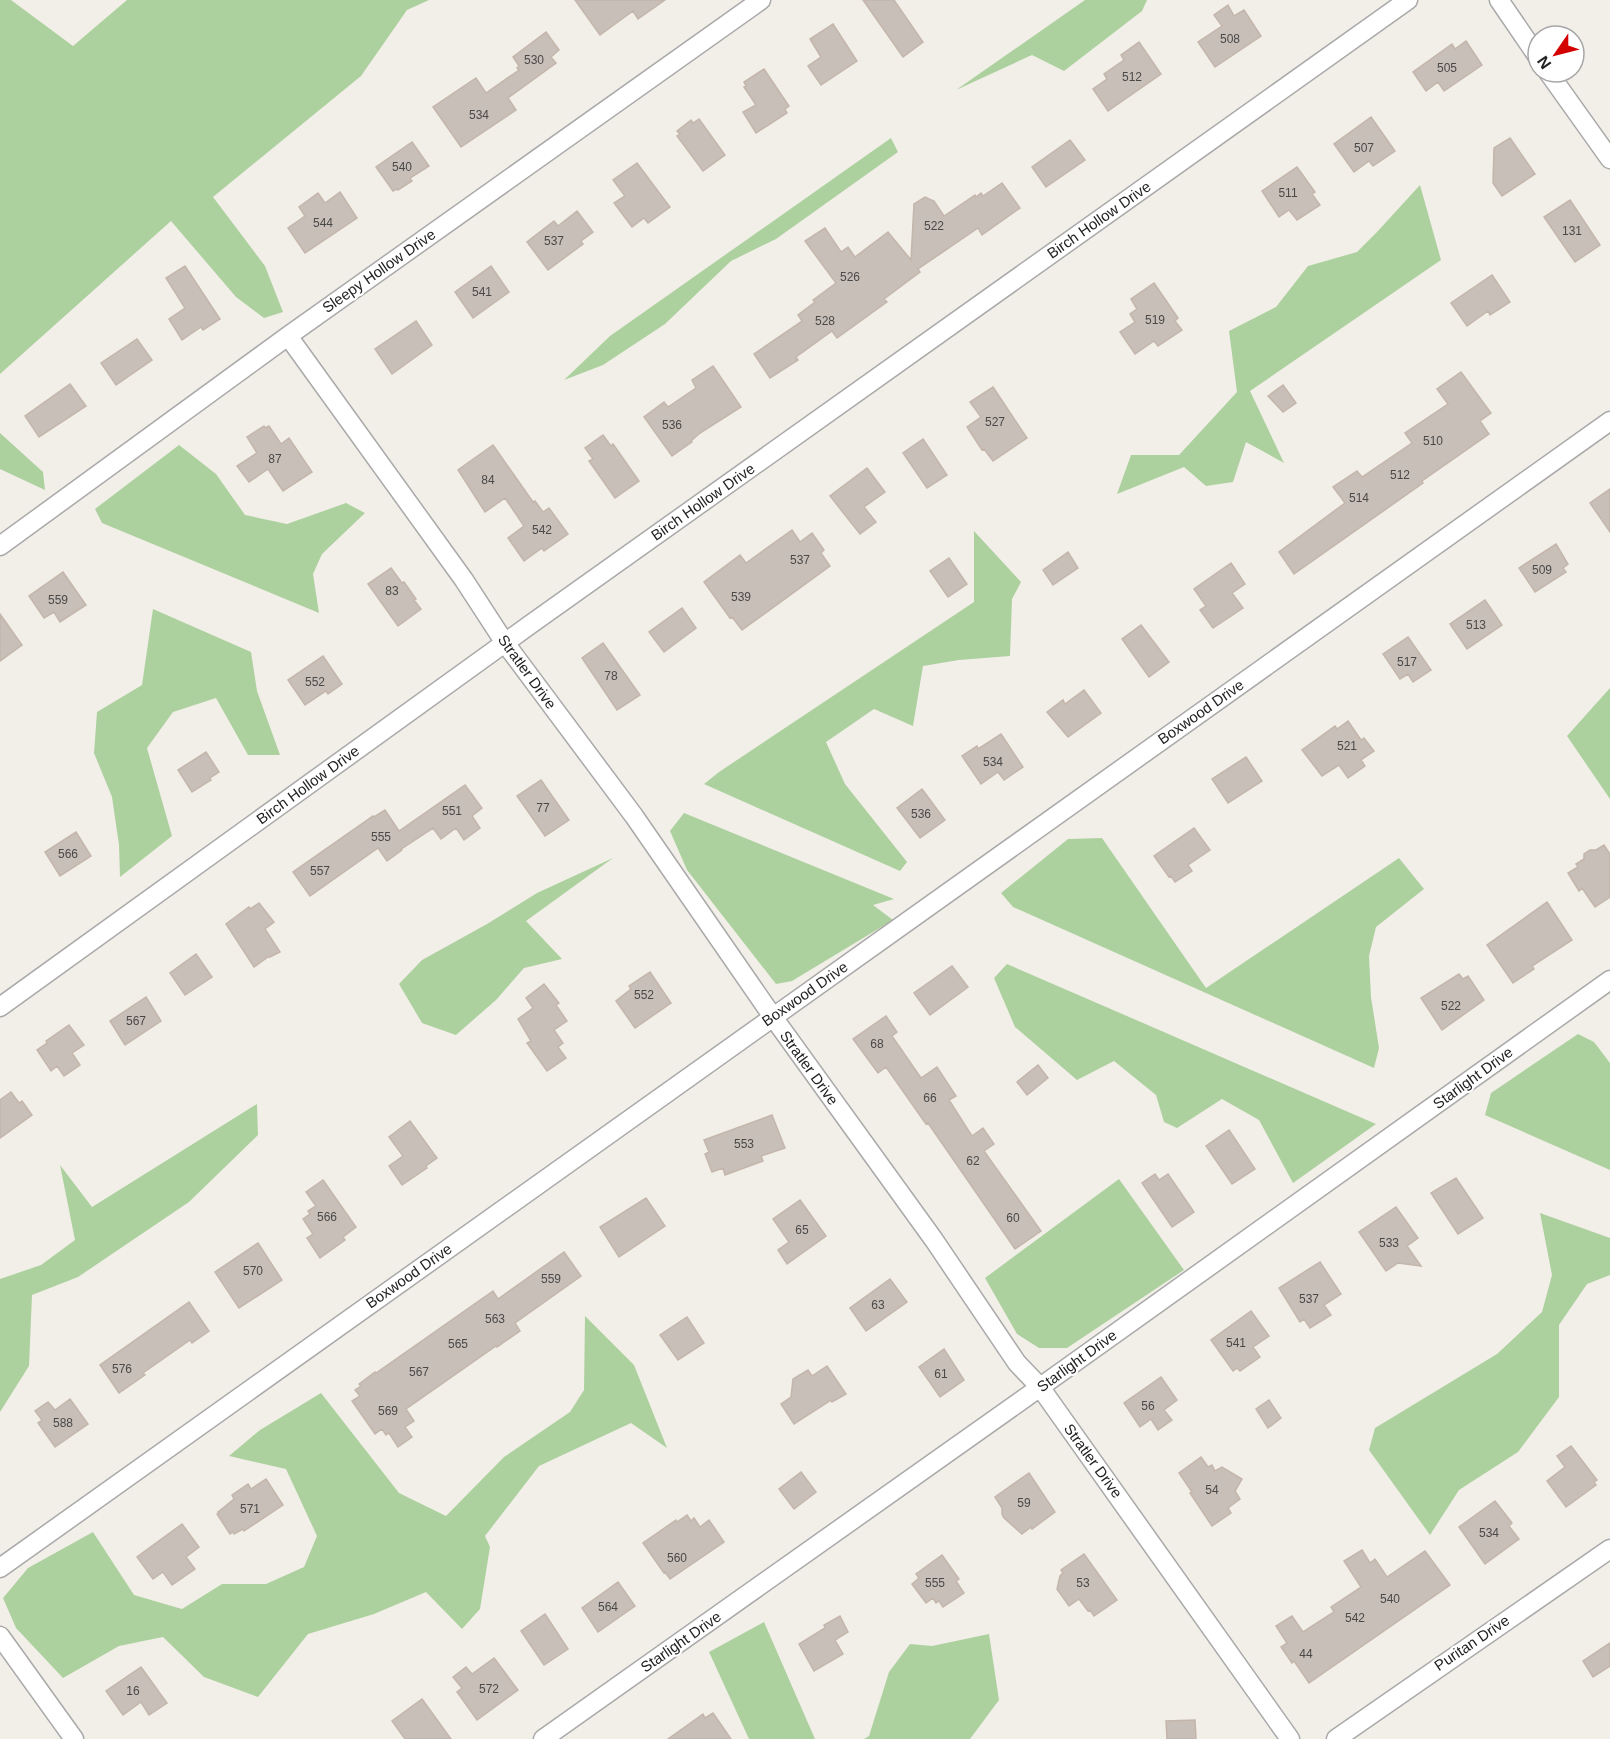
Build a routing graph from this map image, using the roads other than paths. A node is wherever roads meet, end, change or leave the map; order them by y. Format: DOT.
graph roads {
  1 [pos="761,0"];
  2 [pos="1408,0"];
  3 [pos="1499,0"];
  4 [pos="1526,39"];
  5 [pos="1557,84"];
  6 [pos="1610,159"];
  7 [pos="288,336"];
  8 [pos="1610,421"];
  9 [pos="0,546"];
  10 [pos="505,643"];
  11 [pos="1610,980"];
  12 [pos="0,1006"];
  13 [pos="773,1017"];
  14 [pos="1040,1387"];
  15 [pos="1610,1549"];
  16 [pos="0,1568"];
  17 [pos="0,1636"];
  18 [pos="74,1739"];
  19 [pos="543,1739"];
  20 [pos="1290,1739"];
  21 [pos="1336,1739"];
  1 -- 7 [label="street, Sleepy Hollow Drive"];
  2 -- 10 [label="street, Birch Hollow Drive"];
  3 -- 4 [label="street"];
  5 -- 6 [label="street"];
  7 -- 9 [label="street, Sleepy Hollow Drive"];
  7 -- 10 [label="street, Stratler Drive"];
  8 -- 13 [label="street, Boxwood Drive"];
  10 -- 12 [label="street, Birch Hollow Drive"];
  10 -- 13 [label="street, Stratler Drive"];
  11 -- 14 [label="street, Starlight Drive"];
  13 -- 14 [label="street, Stratler Drive"];
  13 -- 16 [label="street, Boxwood Drive"];
  14 -- 19 [label="street, Starlight Drive"];
  14 -- 20 [label="street, Stratler Drive"];
  15 -- 21 [label="street, Puritan Drive"];
  17 -- 18 [label="street"];
}
